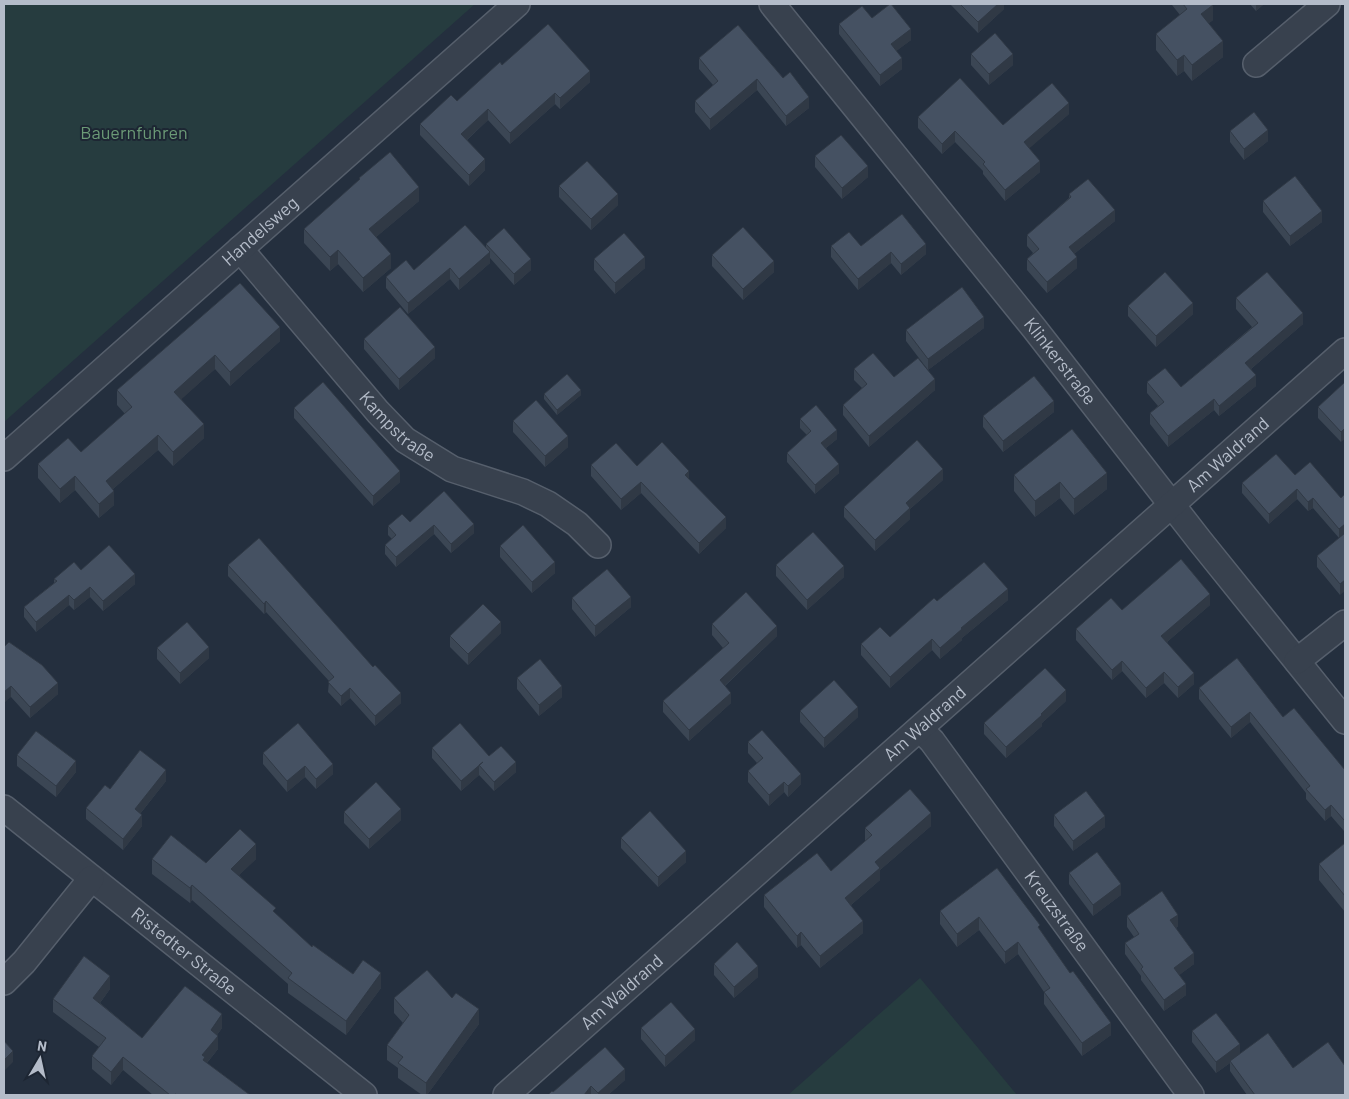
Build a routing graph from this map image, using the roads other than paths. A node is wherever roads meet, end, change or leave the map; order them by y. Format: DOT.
graph roads {
  1 [pos="517,4"];
  2 [pos="772,4"];
  3 [pos="1327,4"];
  4 [pos="1256,64"];
  5 [pos="240,250"];
  6 [pos="1345,352"];
  7 [pos="4,458"];
  8 [pos="1172,505"];
  9 [pos="598,545"];
  10 [pos="1345,623"];
  11 [pos="1298,661"];
  12 [pos="1345,721"];
  13 [pos="920,729"];
  14 [pos="4,808"];
  15 [pos="92,879"];
  16 [pos="4,982"];
  17 [pos="364,1095"];
  18 [pos="506,1095"];
  19 [pos="1191,1095"];
  1 -- 5 [label="street, Handelsweg"];
  2 -- 8 [label="street, Klinkerstraße"];
  3 -- 4 [label="street"];
  5 -- 7 [label="street, Handelsweg"];
  5 -- 9 [label="street, Kampstraße"];
  6 -- 8 [label="street, Am Waldrand"];
  8 -- 11 [label="street, Klinkerstraße"];
  8 -- 13 [label="street, Am Waldrand"];
  10 -- 11 [label="street"];
  11 -- 12 [label="street, Klinkerstraße"];
  13 -- 18 [label="street, Am Waldrand"];
  13 -- 19 [label="street, Kreuzstraße"];
  14 -- 15 [label="street, Ristedter Straße"];
  15 -- 16 [label="street"];
  15 -- 17 [label="street, Ristedter Straße"];
}
